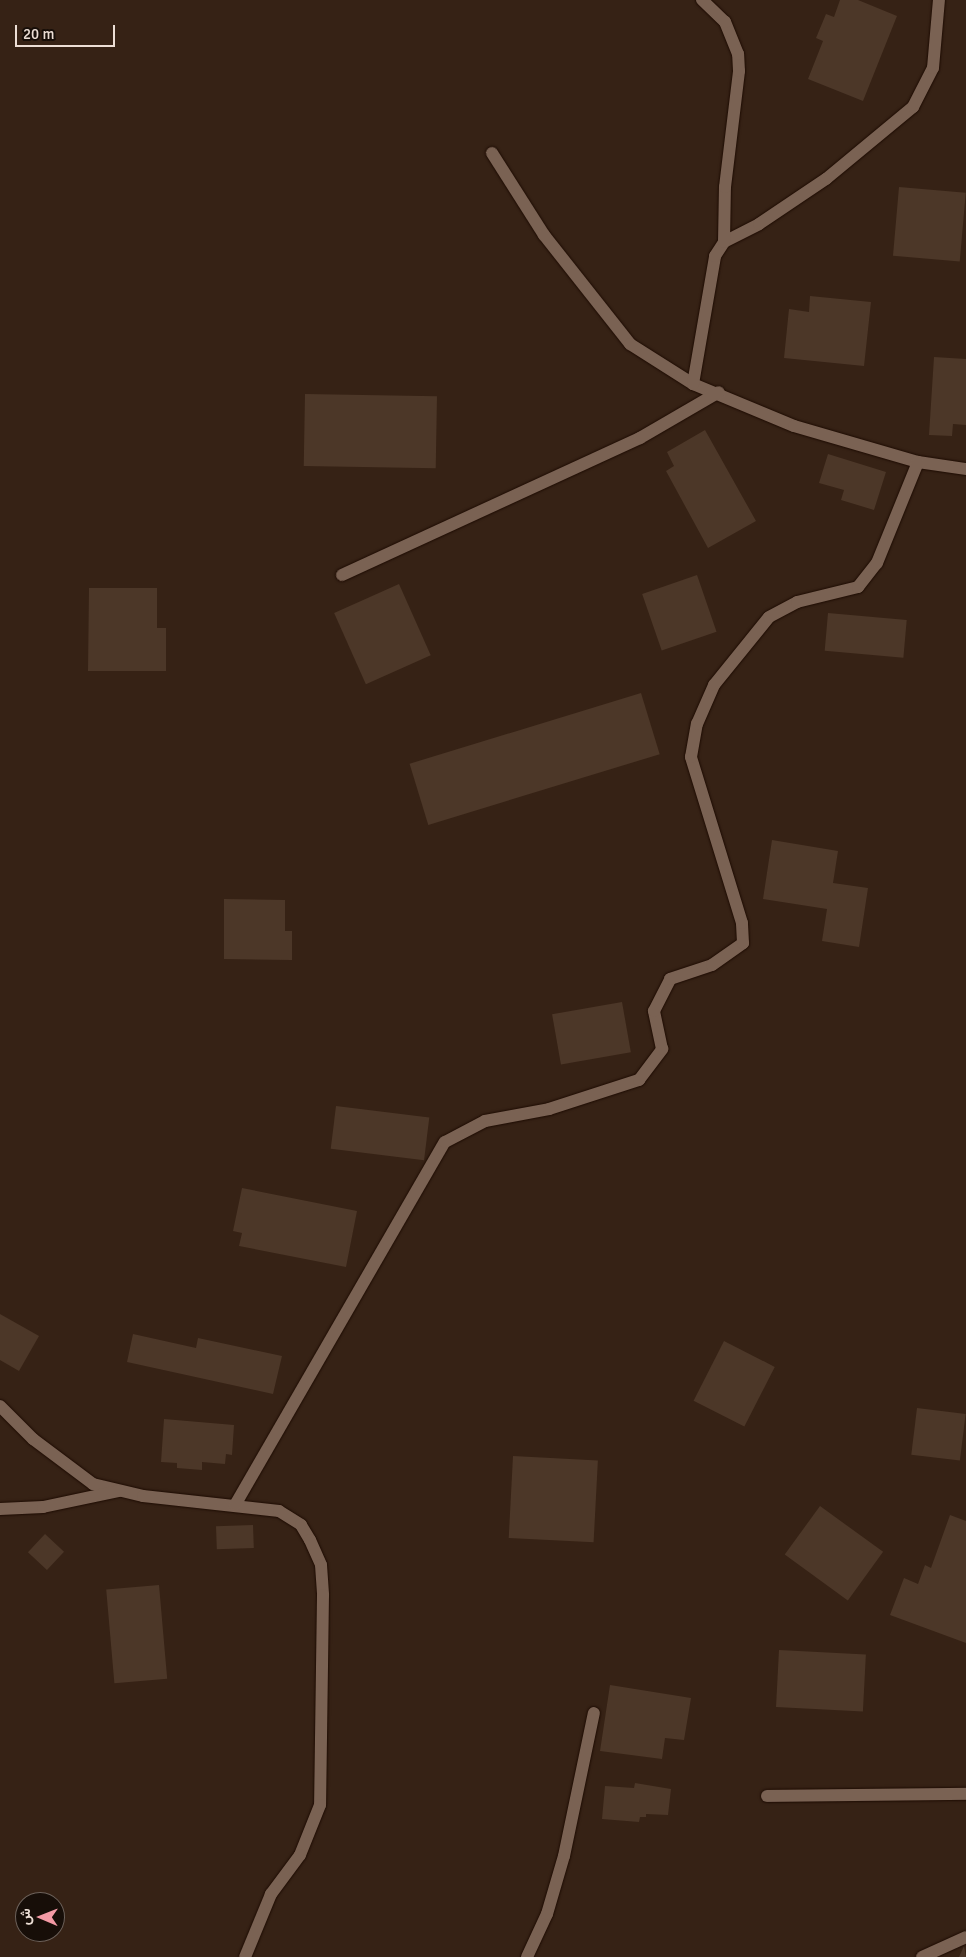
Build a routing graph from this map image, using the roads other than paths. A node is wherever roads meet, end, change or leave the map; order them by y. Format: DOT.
graph roads {
  1 [pos="702,0"];
  2 [pos="939,0"];
  3 [pos="492,153"];
  4 [pos="724,242"];
  5 [pos="693,384"];
  6 [pos="719,392"];
  7 [pos="918,462"];
  8 [pos="966,469"];
  9 [pos="342,575"];
  10 [pos="0,1406"];
  11 [pos="121,1491"];
  12 [pos="235,1505"];
  13 [pos="0,1509"];
  14 [pos="594,1713"];
  15 [pos="966,1794"];
  16 [pos="767,1796"];
  17 [pos="966,1937"];
  18 [pos="245,1957"];
  19 [pos="527,1957"];
  20 [pos="922,1957"];
  1 -- 4 [label="street"];
  2 -- 4 [label="street"];
  3 -- 5 [label="street"];
  4 -- 5 [label="street"];
  5 -- 6 [label="street"];
  6 -- 7 [label="street"];
  6 -- 9 [label="street"];
  7 -- 8 [label="street"];
  7 -- 12 [label="street"];
  10 -- 11 [label="street"];
  11 -- 12 [label="street"];
  11 -- 13 [label="street"];
  12 -- 18 [label="street"];
  14 -- 19 [label="street"];
  15 -- 16 [label="street"];
  17 -- 20 [label="street"];
}
